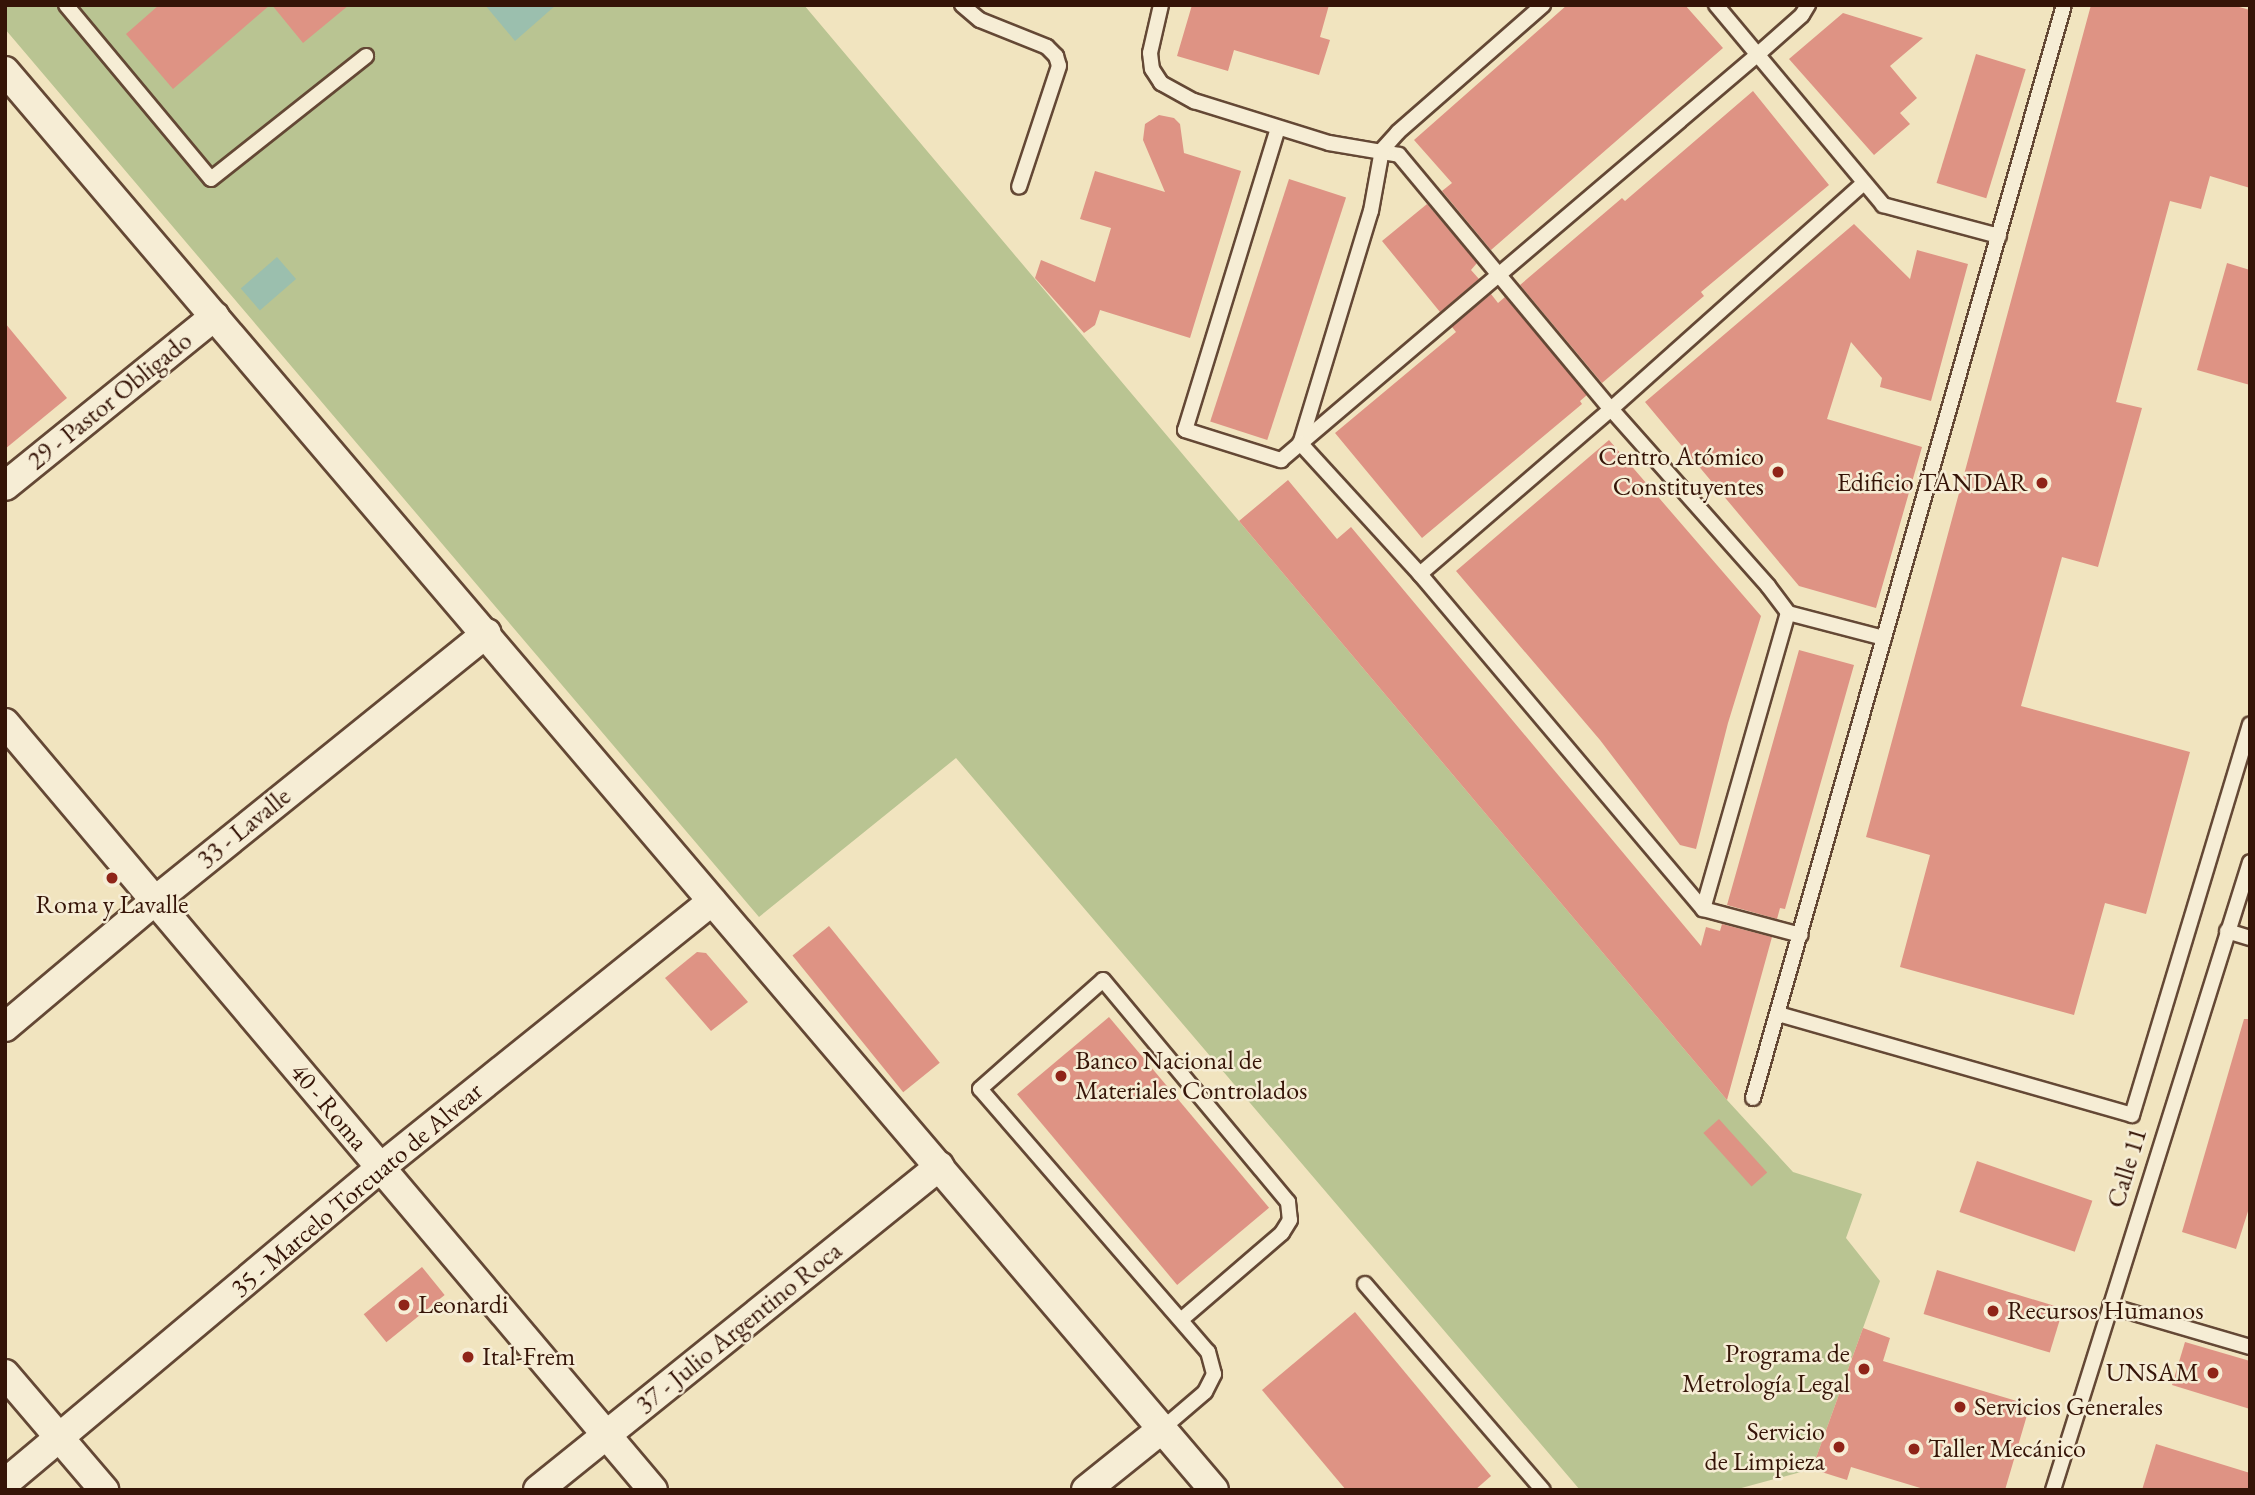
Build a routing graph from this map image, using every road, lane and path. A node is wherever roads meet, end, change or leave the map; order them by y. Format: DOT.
graph roads {
  1 [pos="66,5"];
  2 [pos="962,5"];
  3 [pos="1161,5"];
  4 [pos="1543,5"];
  5 [pos="1716,5"];
  6 [pos="1808,5"];
  7 [pos="2064,5"];
  8 [pos="1757,55"];
  9 [pos="366,56"];
  10 [pos="5,71"];
  11 [pos="1278,128"];
  12 [pos="1382,150"];
  13 [pos="1864,183"];
  14 [pos="1018,187"];
  15 [pos="1999,236"];
  16 [pos="1497,274"];
  17 [pos="215,316"];
  18 [pos="1611,409"];
  19 [pos="1300,443"];
  20 [pos="5,486"];
  21 [pos="1420,574"];
  22 [pos="1788,613"];
  23 [pos="486,632"];
  24 [pos="1884,638"];
  25 [pos="5,723"];
  26 [pos="2250,724"];
  27 [pos="2250,862"];
  28 [pos="156,900"];
  29 [pos="712,901"];
  30 [pos="1703,909"];
  31 [pos="2227,931"];
  32 [pos="1801,935"];
  33 [pos="2250,938"];
  34 [pos="1778,1014"];
  35 [pos="5,1027"];
  36 [pos="1753,1098"];
  37 [pos="940,1166"];
  38 [pos="380,1168"];
  39 [pos="1365,1284"];
  40 [pos="2110,1306"];
  41 [pos="1181,1320"];
  42 [pos="2250,1347"];
  43 [pos="5,1374"];
  44 [pos="1163,1428"];
  45 [pos="605,1435"];
  46 [pos="60,1438"];
  47 [pos="5,1483"];
  48 [pos="104,1490"];
  49 [pos="538,1490"];
  50 [pos="653,1490"];
  51 [pos="1086,1490"];
  52 [pos="1214,1490"];
  53 [pos="1543,1490"];
  54 [pos="2053,1490"];
  1 -- 9 [label="lane"];
  2 -- 14 [label="lane"];
  3 -- 11 [label="lane"];
  4 -- 12 [label="lane"];
  5 -- 8 [label="lane"];
  6 -- 8 [label="lane"];
  7 -- 15 [label="lane"];
  8 -- 13 [label="lane"];
  8 -- 16 [label="lane"];
  10 -- 17 [label="street"];
  11 -- 12 [label="lane"];
  11 -- 19 [label="lane"];
  12 -- 16 [label="lane"];
  12 -- 19 [label="lane"];
  13 -- 15 [label="lane"];
  13 -- 18 [label="lane"];
  15 -- 24 [label="lane"];
  16 -- 18 [label="lane"];
  16 -- 19 [label="lane"];
  17 -- 20 [label="street, 29 - Pastor Obligado"];
  17 -- 23 [label="street"];
  18 -- 21 [label="lane"];
  18 -- 22 [label="lane"];
  19 -- 21 [label="lane"];
  21 -- 30 [label="lane"];
  22 -- 24 [label="lane"];
  22 -- 30 [label="lane"];
  23 -- 28 [label="street, 33 - Lavalle"];
  23 -- 29 [label="street"];
  24 -- 32 [label="lane"];
  25 -- 28 [label="street, 40 - Roma"];
  26 -- 34 [label="lane"];
  27 -- 31 [label="lane, Calle 11"];
  28 -- 35 [label="street, 33 - Lavalle"];
  28 -- 38 [label="street, 40 - Roma"];
  29 -- 37 [label="street"];
  29 -- 38 [label="street, 35 - Marcelo Torcuato de Alvear"];
  30 -- 32 [label="lane"];
  31 -- 33 [label="lane"];
  31 -- 40 [label="lane, Calle 11"];
  32 -- 34 [label="lane"];
  34 -- 36 [label="lane"];
  37 -- 44 [label="street"];
  37 -- 45 [label="street, 37 - Julio Argentino Roca"];
  38 -- 45 [label="street, 40 - Roma"];
  38 -- 46 [label="street, 35 - Marcelo Torcuato de Alvear"];
  39 -- 53 [label="lane"];
  40 -- 42 [label="lane"];
  40 -- 54 [label="lane, Calle 11"];
  41 -- 41 [label="lane"];
  41 -- 44 [label="lane"];
  43 -- 46 [label="street"];
  44 -- 51 [label="street"];
  44 -- 52 [label="street"];
  45 -- 49 [label="street, 37 - Julio Argentino Roca"];
  45 -- 50 [label="street, 40 - Roma"];
  46 -- 47 [label="street, 35 - Marcelo Torcuato de Alvear"];
  46 -- 48 [label="street"];
}
